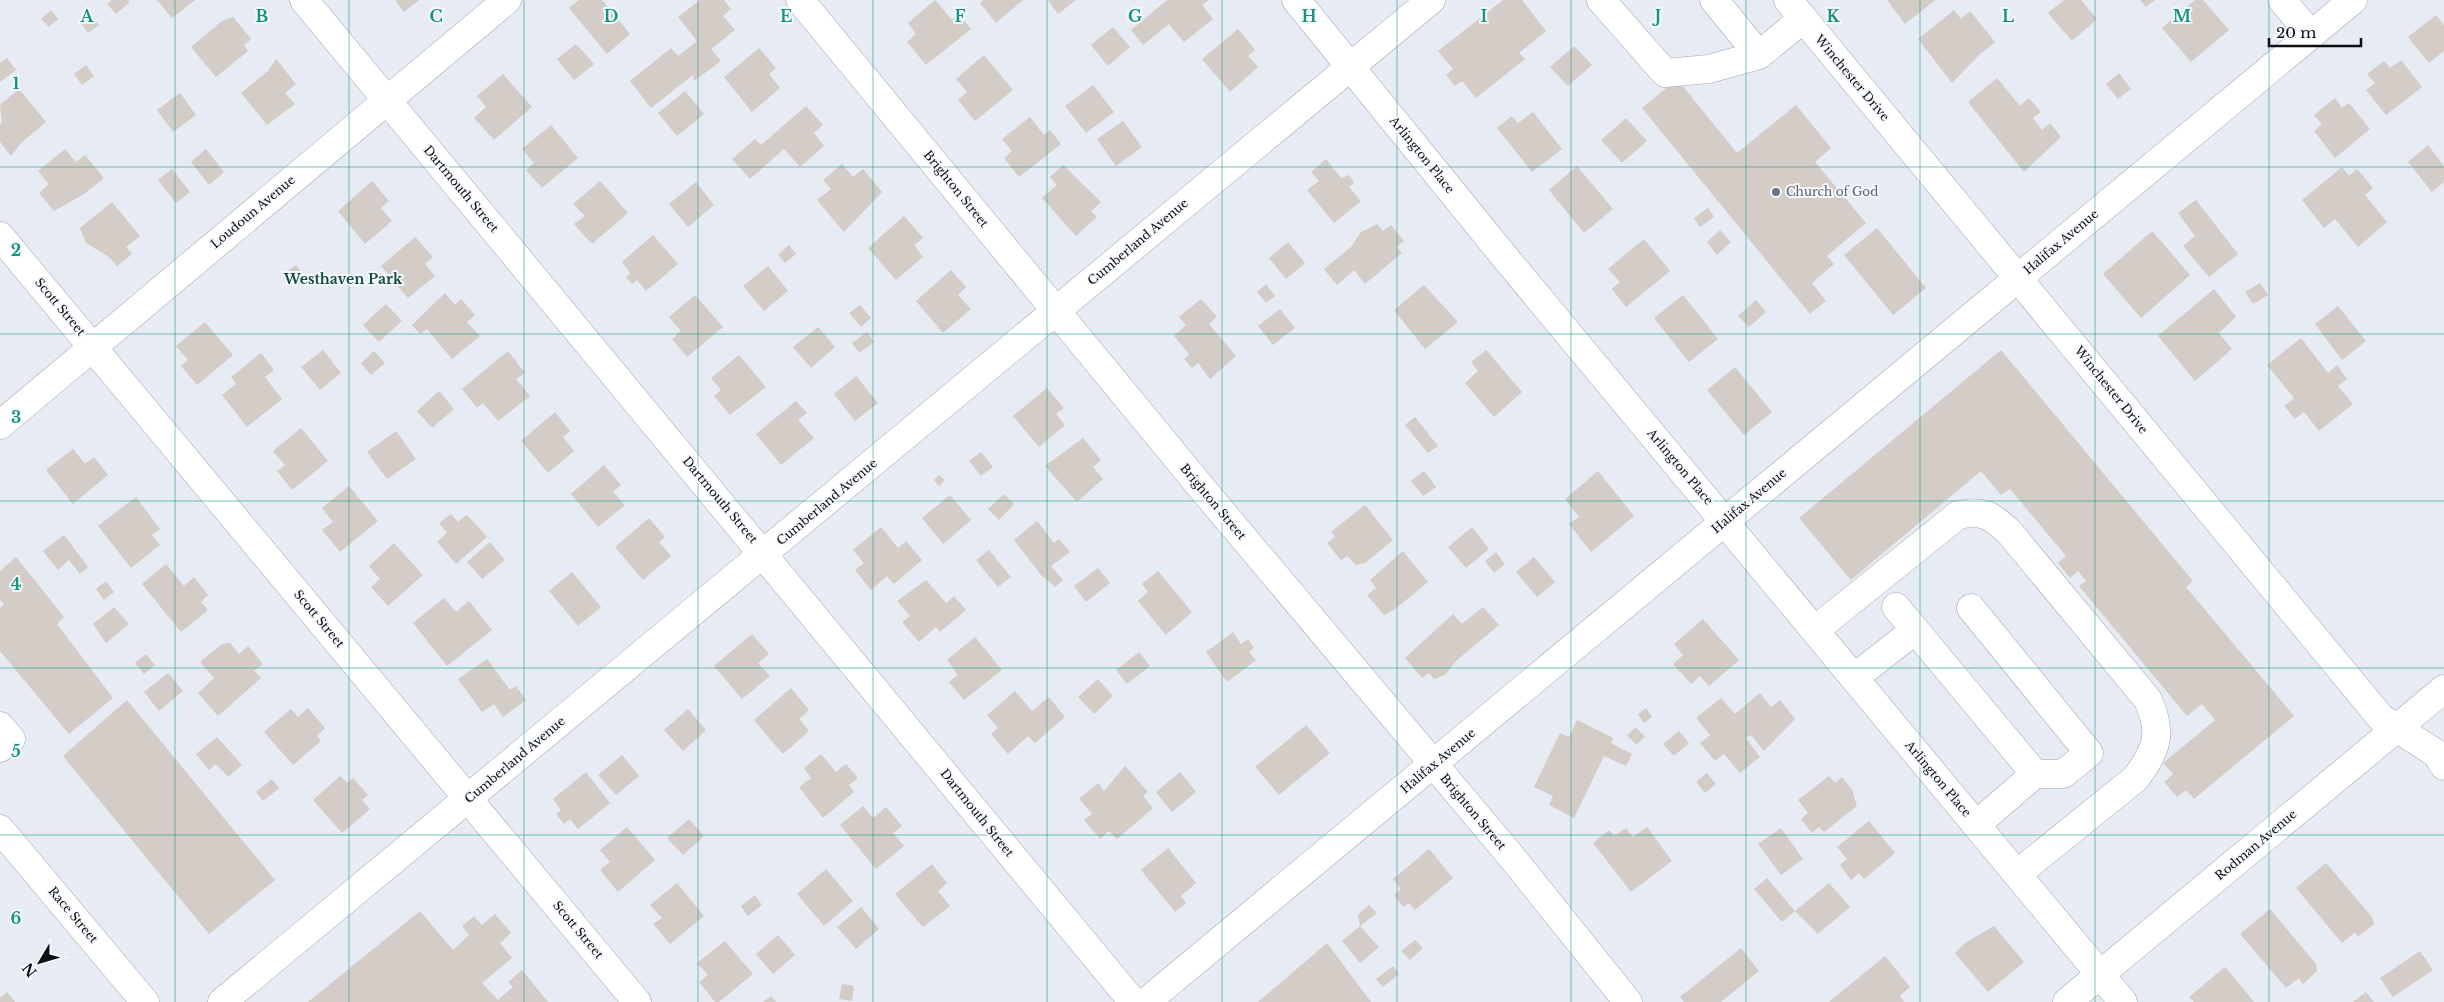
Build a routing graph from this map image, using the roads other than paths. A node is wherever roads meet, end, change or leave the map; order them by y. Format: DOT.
graph roads {
  1 [pos="304,0"];
  2 [pos="507,0"];
  3 [pos="800,0"];
  4 [pos="1296,0"];
  5 [pos="1430,0"];
  6 [pos="1601,0"];
  7 [pos="1714,0"];
  8 [pos="2282,0"];
  9 [pos="2353,0"];
  10 [pos="1795,9"];
  11 [pos="2311,35"];
  12 [pos="1758,55"];
  13 [pos="1350,66"];
  14 [pos="387,100"];
  15 [pos="0,236"];
  16 [pos="2018,278"];
  17 [pos="1056,311"];
  18 [pos="93,347"];
  19 [pos="0,425"];
  20 [pos="1725,522"];
  21 [pos="764,554"];
  22 [pos="1896,607"];
  23 [pos="1970,608"];
  24 [pos="1815,630"];
  25 [pos="1915,630"];
  26 [pos="1854,678"];
  27 [pos="2444,688"];
  28 [pos="0,726"];
  29 [pos="2396,729"];
  30 [pos="0,748"];
  31 [pos="1434,765"];
  32 [pos="2444,766"];
  33 [pos="2036,774"];
  34 [pos="469,799"];
  35 [pos="1976,825"];
  36 [pos="0,829"];
  37 [pos="2017,874"];
  38 [pos="2100,975"];
  39 [pos="145,1002"];
  40 [pos="222,1002"];
  41 [pos="637,1002"];
  42 [pos="1133,1002"];
  43 [pos="1146,1002"];
  44 [pos="1628,1002"];
  45 [pos="2067,1002"];
  46 [pos="2123,1002"];
  1 -- 14 [label="street, Dartmouth Street"];
  2 -- 14 [label="street, Loudoun Avenue"];
  3 -- 17 [label="street, Brighton Street"];
  4 -- 13 [label="street, Arlington Place"];
  5 -- 13 [label="street, Cumberland Avenue"];
  6 -- 12 [label="street"];
  7 -- 12 [label="street"];
  8 -- 11 [label="street"];
  9 -- 11 [label="street, Halifax Avenue"];
  10 -- 12 [label="street"];
  10 -- 16 [label="street, Winchester Drive"];
  11 -- 16 [label="street, Halifax Avenue"];
  13 -- 17 [label="street, Cumberland Avenue"];
  13 -- 20 [label="street, Arlington Place"];
  14 -- 18 [label="street, Loudoun Avenue"];
  14 -- 21 [label="street, Dartmouth Street"];
  15 -- 18 [label="street, Scott Street"];
  16 -- 20 [label="street, Halifax Avenue"];
  16 -- 29 [label="street, Winchester Drive"];
  17 -- 21 [label="street, Cumberland Avenue"];
  17 -- 31 [label="street, Brighton Street"];
  18 -- 19 [label="street, Loudoun Avenue"];
  18 -- 34 [label="street, Scott Street"];
  20 -- 24 [label="street, Arlington Place"];
  20 -- 31 [label="street, Halifax Avenue"];
  21 -- 34 [label="street, Cumberland Avenue"];
  21 -- 42 [label="street, Dartmouth Street"];
  22 -- 25 [label="street"];
  23 -- 33 [label="street"];
  24 -- 26 [label="street, Arlington Place"];
  24 -- 37 [label="street"];
  25 -- 26 [label="street"];
  25 -- 33 [label="street"];
  26 -- 35 [label="street, Arlington Place"];
  27 -- 29 [label="street, Rodman Avenue"];
  28 -- 30 [label="street"];
  29 -- 32 [label="street, Winchester Drive"];
  29 -- 38 [label="street, Rodman Avenue"];
  31 -- 43 [label="street, Halifax Avenue"];
  31 -- 44 [label="street, Brighton Street"];
  33 -- 35 [label="street"];
  34 -- 40 [label="street, Cumberland Avenue"];
  34 -- 41 [label="street, Scott Street"];
  35 -- 37 [label="street, Arlington Place"];
  36 -- 39 [label="street, Race Street"];
  37 -- 38 [label="street, Arlington Place"];
  38 -- 45 [label="street, Rodman Avenue"];
  38 -- 46 [label="street, Arlington Place"];
}
